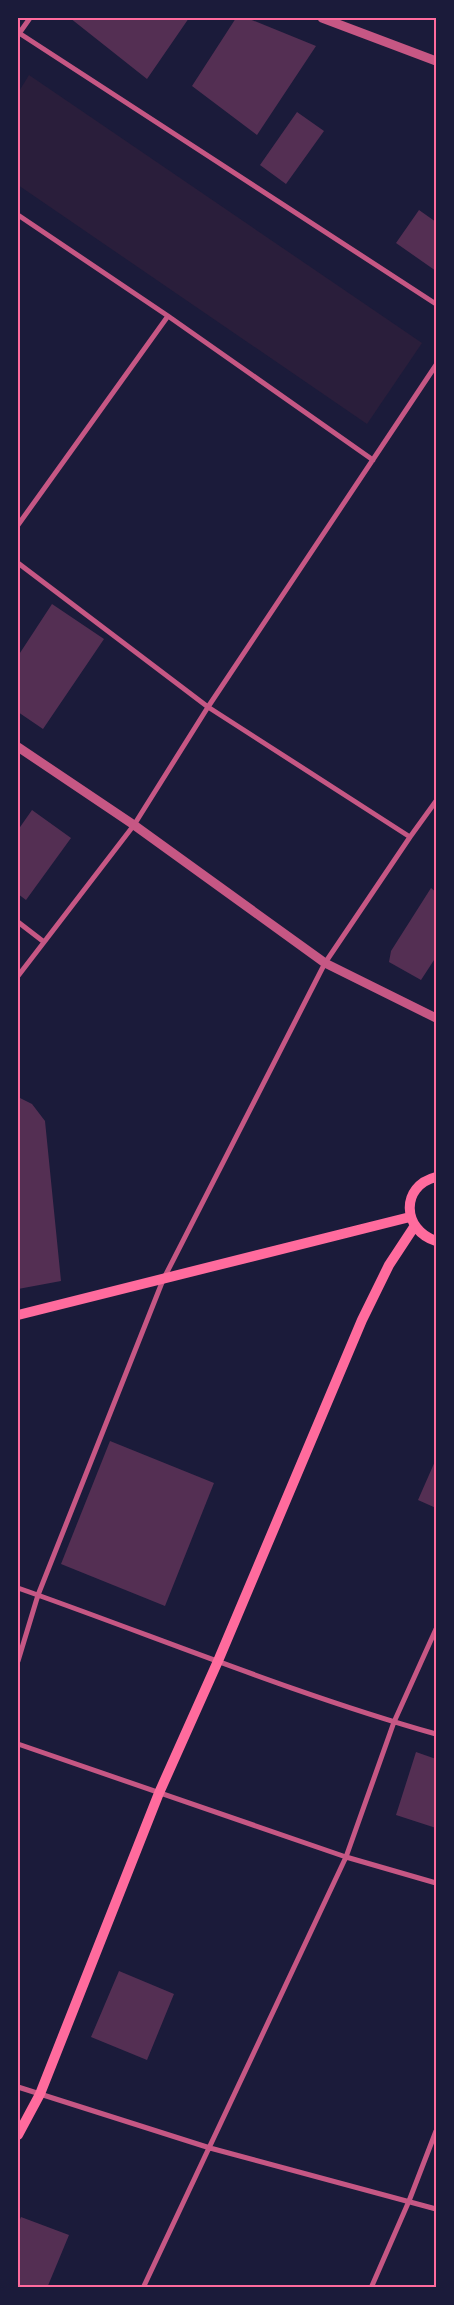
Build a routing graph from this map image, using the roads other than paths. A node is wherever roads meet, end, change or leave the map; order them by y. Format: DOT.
graph roads {
  1 [pos="30,18"];
  2 [pos="322,18"];
  3 [pos="18,34"];
  4 [pos="436,61"];
  5 [pos="18,215"];
  6 [pos="436,304"];
  7 [pos="168,316"];
  8 [pos="436,365"];
  9 [pos="373,460"];
  10 [pos="18,525"];
  11 [pos="18,563"];
  12 [pos="208,707"];
  13 [pos="18,747"];
  14 [pos="436,801"];
  15 [pos="134,825"];
  16 [pos="410,837"];
  17 [pos="18,922"];
  18 [pos="44,942"];
  19 [pos="325,963"];
  20 [pos="18,976"];
  21 [pos="436,1018"];
  22 [pos="436,1177"];
  23 [pos="412,1222"];
  24 [pos="436,1242"];
  25 [pos="163,1280"];
  26 [pos="18,1315"];
  27 [pos="18,1588"];
  28 [pos="38,1595"];
  29 [pos="436,1629"];
  30 [pos="18,1661"];
  31 [pos="218,1661"];
  32 [pos="394,1722"];
  33 [pos="436,1734"];
  34 [pos="18,1744"];
  35 [pos="159,1792"];
  36 [pos="346,1857"];
  37 [pos="436,1883"];
  38 [pos="18,2087"];
  39 [pos="40,2094"];
  40 [pos="436,2131"];
  41 [pos="18,2135"];
  42 [pos="210,2148"];
  43 [pos="410,2201"];
  44 [pos="436,2209"];
  45 [pos="143,2288"];
  46 [pos="371,2288"];
  1 -- 3 [label="street"];
  2 -- 4 [label="street"];
  3 -- 6 [label="street"];
  5 -- 7 [label="street"];
  7 -- 9 [label="street"];
  7 -- 10 [label="street"];
  8 -- 9 [label="street"];
  9 -- 12 [label="street"];
  11 -- 12 [label="street"];
  12 -- 15 [label="street"];
  12 -- 16 [label="street"];
  13 -- 15 [label="street"];
  14 -- 16 [label="street"];
  15 -- 18 [label="street"];
  15 -- 19 [label="street"];
  16 -- 19 [label="street"];
  17 -- 18 [label="street"];
  18 -- 20 [label="street"];
  19 -- 21 [label="street"];
  19 -- 25 [label="street"];
  22 -- 23 [label="main road"];
  23 -- 24 [label="main road"];
  23 -- 25 [label="main road"];
  23 -- 31 [label="main road"];
  25 -- 26 [label="main road"];
  25 -- 28 [label="street"];
  27 -- 28 [label="street"];
  28 -- 30 [label="street"];
  28 -- 31 [label="street"];
  29 -- 32 [label="street"];
  31 -- 32 [label="street"];
  31 -- 35 [label="main road"];
  32 -- 33 [label="street"];
  32 -- 36 [label="street"];
  34 -- 35 [label="street"];
  35 -- 36 [label="street"];
  35 -- 39 [label="main road"];
  36 -- 37 [label="street"];
  36 -- 42 [label="street"];
  38 -- 39 [label="street"];
  39 -- 41 [label="main road"];
  39 -- 42 [label="street"];
  40 -- 43 [label="street"];
  42 -- 43 [label="street"];
  42 -- 45 [label="street"];
  43 -- 44 [label="street"];
  43 -- 46 [label="street"];
}
